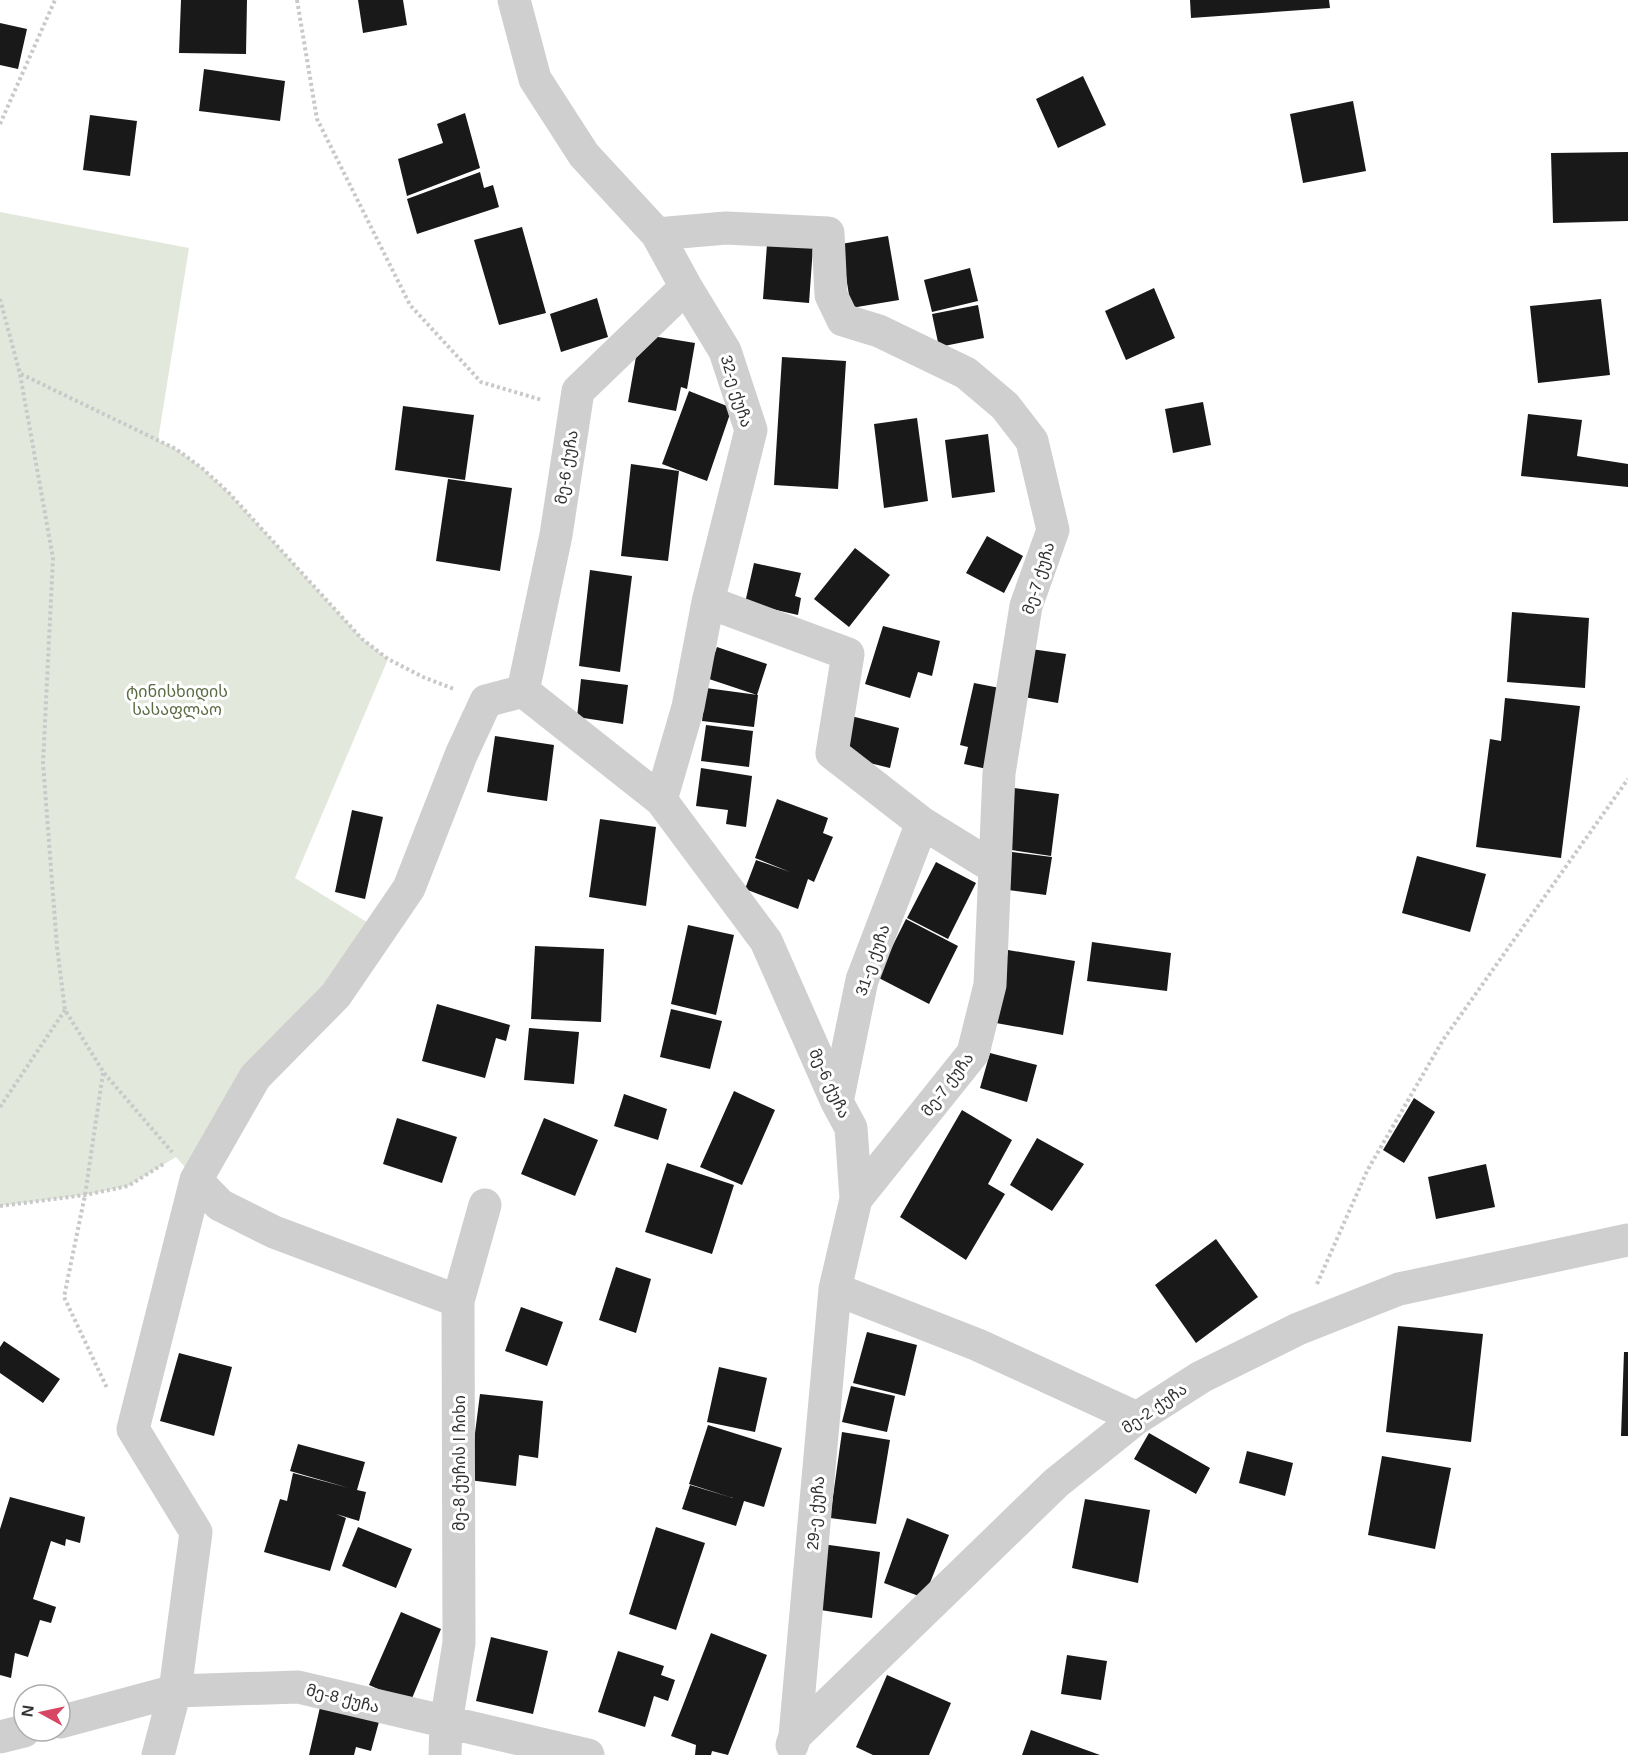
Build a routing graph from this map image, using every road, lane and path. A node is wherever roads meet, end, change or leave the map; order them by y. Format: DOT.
graph roads {
  1 [pos="55,0"];
  2 [pos="297,0"];
  3 [pos="514,0"];
  4 [pos="0,124"];
  5 [pos="657,234"];
  6 [pos="686,287"];
  7 [pos="0,299"];
  8 [pos="0,305"];
  9 [pos="20,374"];
  10 [pos="575,409"];
  11 [pos="708,602"];
  12 [pos="523,691"];
  13 [pos="486,700"];
  14 [pos="1628,779"];
  15 [pos="661,800"];
  16 [pos="922,823"];
  17 [pos="994,868"];
  18 [pos="65,1010"];
  19 [pos="104,1072"];
  20 [pos="837,1102"];
  21 [pos="0,1107"];
  22 [pos="167,1162"];
  23 [pos="186,1168"];
  24 [pos="85,1195"];
  25 [pos="856,1200"];
  26 [pos="485,1205"];
  27 [pos="0,1206"];
  28 [pos="1628,1240"];
  29 [pos="835,1289"];
  30 [pos="458,1301"];
  31 [pos="1298,1329"];
  32 [pos="1137,1418"];
  33 [pos="133,1429"];
  34 [pos="175,1691"];
  35 [pos="72,1719"];
  36 [pos="445,1739"];
  37 [pos="791,1745"];
  38 [pos="158,1755"];
  39 [pos="588,1755"];
  1 -- 4 [label="path"];
  2 -- 10 [label="path"];
  3 -- 5 [label="street, 32-ე ქუჩა"];
  5 -- 6 [label="street, 32-ე ქუჩა"];
  5 -- 17 [label="street, მე-7 ქუჩა"];
  6 -- 10 [label="street, მე-6 ქუჩა"];
  6 -- 11 [label="street, 32-ე ქუჩა"];
  7 -- 8 [label="path"];
  8 -- 9 [label="path"];
  9 -- 13 [label="path"];
  9 -- 18 [label="path"];
  10 -- 12 [label="street, მე-6 ქუჩა"];
  11 -- 15 [label="street, 32-ე ქუჩა"];
  11 -- 16 [label="street"];
  12 -- 13 [label="street"];
  12 -- 15 [label="street, მე-6 ქუჩა"];
  13 -- 23 [label="street"];
  14 -- 31 [label="path"];
  15 -- 20 [label="street, მე-6 ქუჩა"];
  16 -- 17 [label="street"];
  16 -- 20 [label="street, 31-ე ქუჩა"];
  17 -- 25 [label="street, მე-7 ქუჩა"];
  18 -- 19 [label="path"];
  18 -- 21 [label="path"];
  19 -- 23 [label="path"];
  19 -- 24 [label="path"];
  20 -- 25 [label="street, მე-6 ქუჩა"];
  22 -- 24 [label="path"];
  23 -- 30 [label="street"];
  23 -- 33 [label="street"];
  24 -- 27 [label="path"];
  24 -- 33 [label="path"];
  25 -- 29 [label="street, მე-6 ქუჩა"];
  26 -- 30 [label="street, მე-8 ქუჩის I ჩიხი"];
  28 -- 31 [label="street, მე-2 ქუჩა"];
  29 -- 32 [label="street"];
  29 -- 37 [label="street, 29-ე ქუჩა"];
  30 -- 36 [label="street, მე-8 ქუჩის I ჩიხი"];
  31 -- 32 [label="street, მე-2 ქუჩა"];
  32 -- 37 [label="street, მე-2 ქუჩა"];
  33 -- 34 [label="street"];
  34 -- 35 [label="street, მე-8 ქუჩა"];
  34 -- 36 [label="street, მე-8 ქუჩა"];
  34 -- 38 [label="street"];
  36 -- 39 [label="street, მე-8 ქუჩა"];
}
